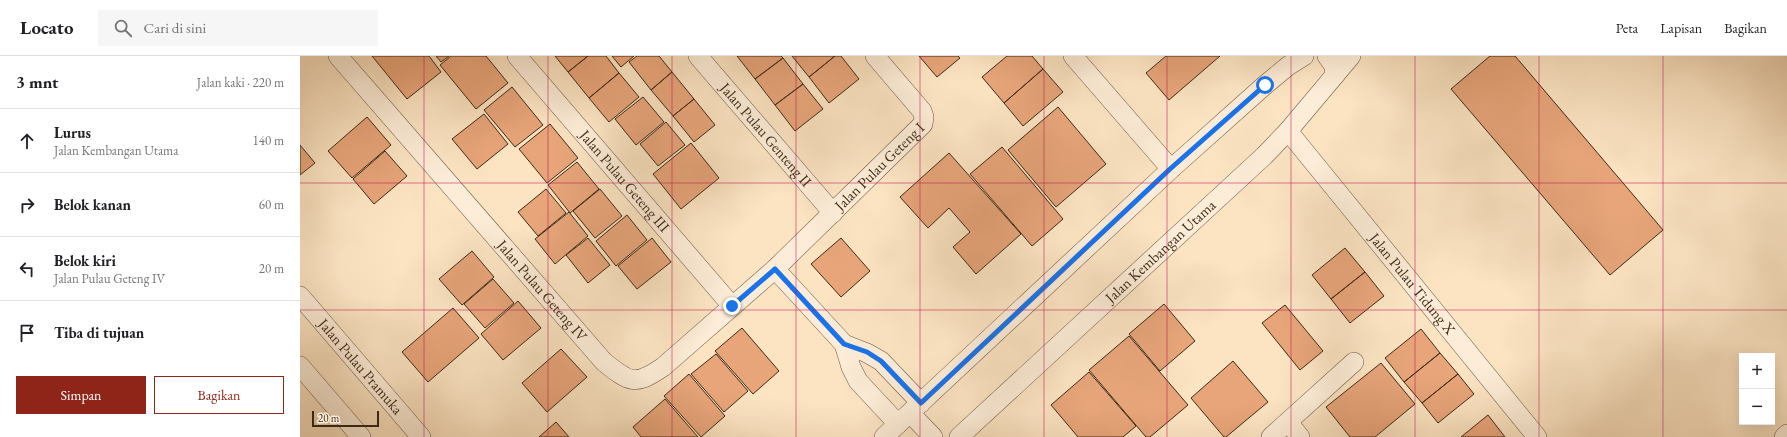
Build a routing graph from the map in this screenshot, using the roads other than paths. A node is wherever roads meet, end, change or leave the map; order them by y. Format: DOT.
graph roads {
  1 [pos="338,56"];
  2 [pos="517,56"];
  3 [pos="698,56"];
  4 [pos="875,56"];
  5 [pos="1073,56"];
  6 [pos="1304,56"];
  7 [pos="1327,56"];
  8 [pos="1352,56"];
  9 [pos="1283,61"];
  10 [pos="1335,75"];
  11 [pos="1288,132"];
  12 [pos="1170,169"];
  13 [pos="833,213"];
  14 [pos="775,269"];
  15 [pos="300,296"];
  16 [pos="732,306"];
  17 [pos="844,344"];
  18 [pos="1354,362"];
  19 [pos="300,366"];
  20 [pos="903,419"];
  21 [pos="1288,422"];
  22 [pos="1787,434"];
  23 [pos="361,437"];
  24 [pos="421,437"];
  25 [pos="933,437"];
  26 [pos="959,437"];
  27 [pos="1271,437"];
  28 [pos="1300,437"];
  29 [pos="1537,437"];
  30 [pos="1784,437"];
  1 -- 16 [label="street, Jalan Pulau Geteng IV"];
  2 -- 16 [label="street, Jalan Pulau Geteng III"];
  3 -- 13 [label="street, Jalan Pulau Genteng II"];
  4 -- 13 [label="street, Jalan Pulau Geteng I"];
  5 -- 12 [label="street"];
  6 -- 9 [label="street"];
  7 -- 10 [label="street"];
  8 -- 10 [label="street, Jalan Kembangan Utama"];
  9 -- 12 [label="street"];
  10 -- 11 [label="street, Jalan Kembangan Utama"];
  11 -- 26 [label="street, Jalan Kembangan Utama"];
  11 -- 29 [label="street, Jalan Pulau Tidung X"];
  12 -- 20 [label="street"];
  13 -- 14 [label="street, Jalan Pulau Geteng I"];
  14 -- 16 [label="street, Jalan Pulau Geteng IV"];
  14 -- 17 [label="street"];
  15 -- 24 [label="street, Jalan Pulau Pramuka"];
  17 -- 20 [label="street"];
  17 -- 20 [label="street"];
  18 -- 21 [label="street"];
  19 -- 23 [label="street"];
  20 -- 25 [label="street"];
  21 -- 27 [label="street"];
  21 -- 28 [label="street"];
  22 -- 30 [label="street"];
}
